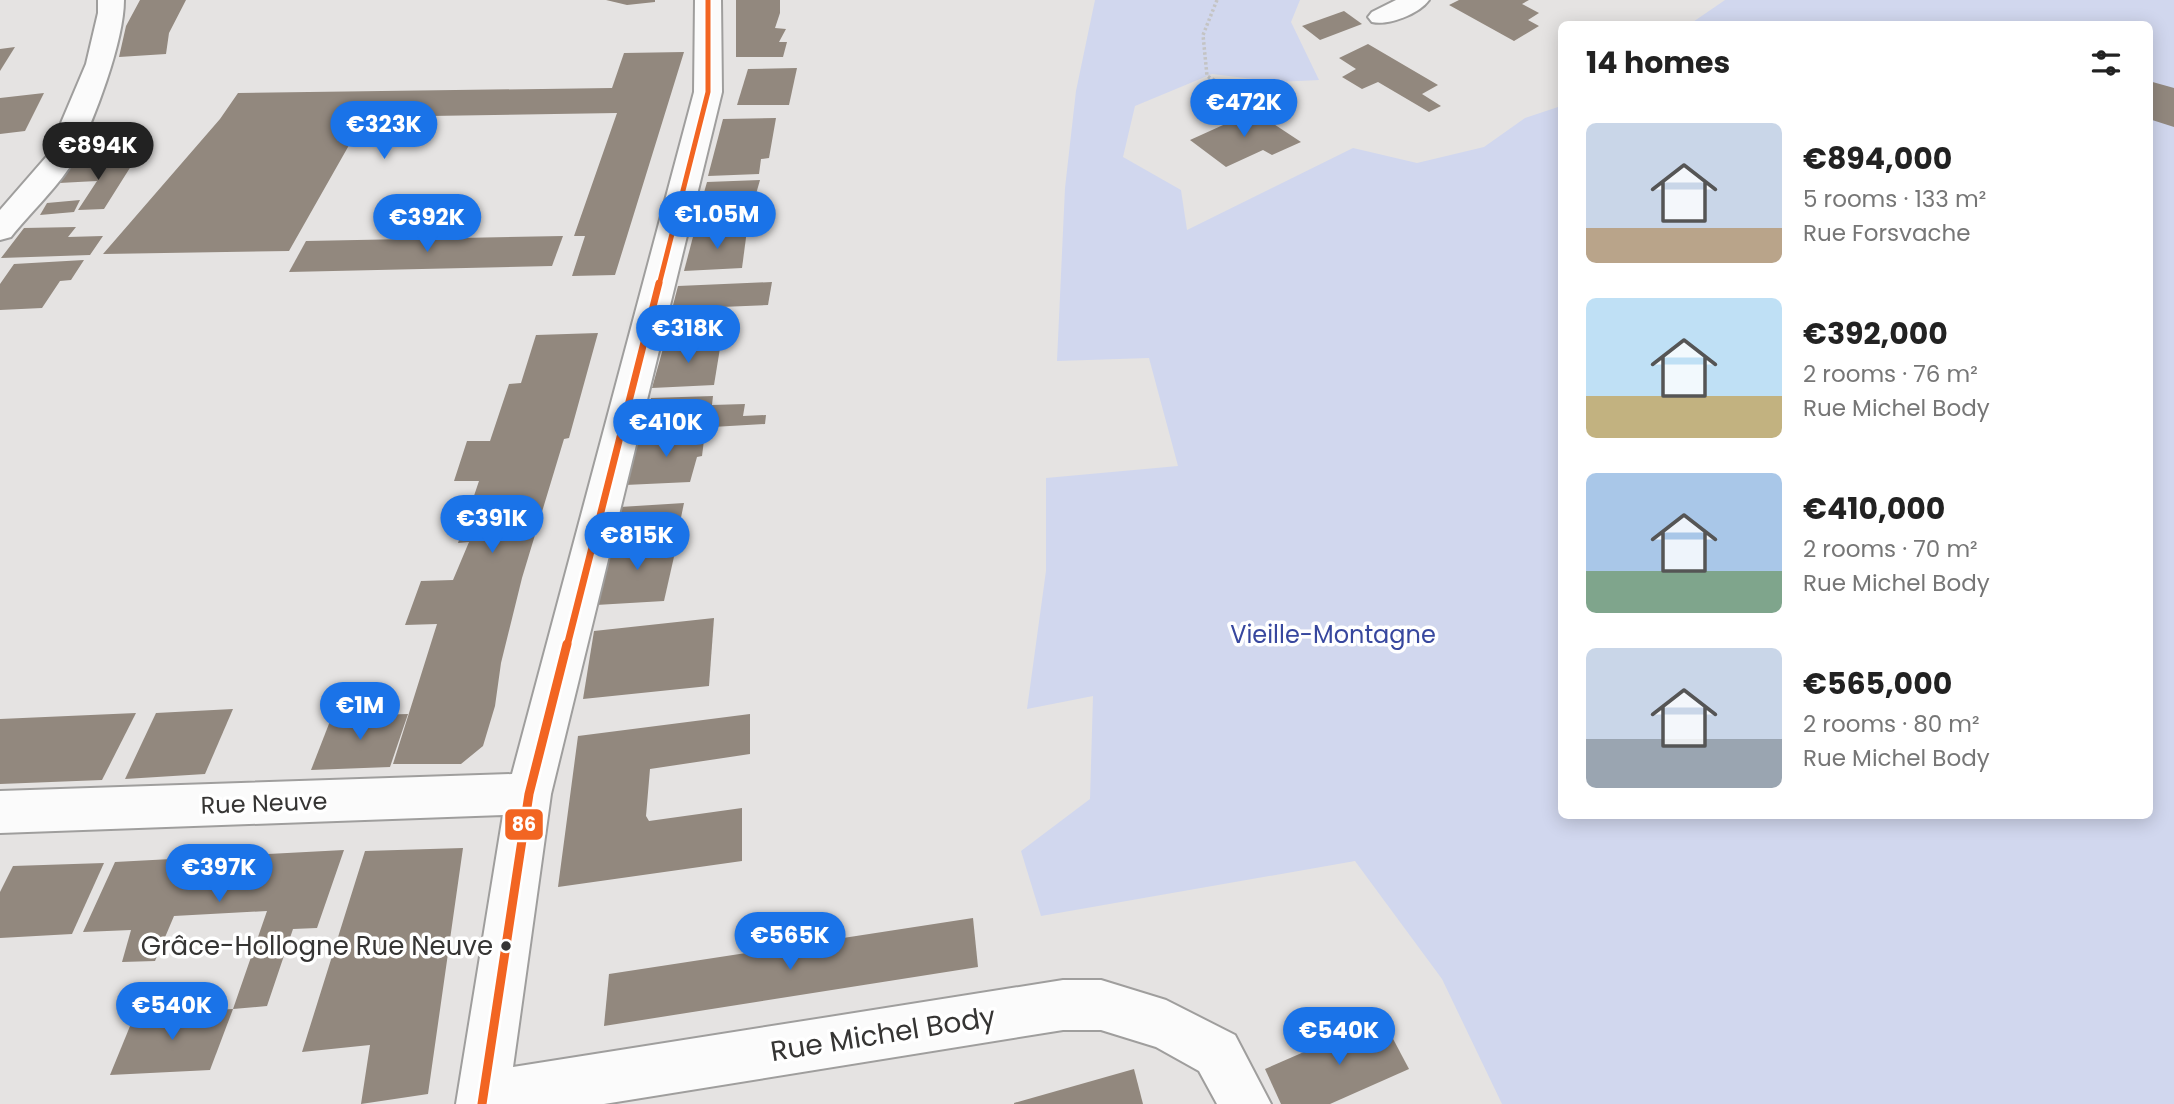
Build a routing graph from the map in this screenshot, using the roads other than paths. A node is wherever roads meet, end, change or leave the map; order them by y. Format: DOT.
graph roads {
  1 [pos="111,0"];
  2 [pos="708,0"];
  3 [pos="1416,0"];
  4 [pos="1381,17"];
  5 [pos="0,230"];
  6 [pos="529,794"];
  7 [pos="0,812"];
  8 [pos="482,1101"];
  9 [pos="1245,1104"];
  1 -- 5 [label="street"];
  2 -- 6 [label="street, Rue Michel Body"];
  3 -- 4 [label="street"];
  6 -- 7 [label="street, Rue Neuve"];
  6 -- 8 [label="street, Rue Michel Body"];
  8 -- 9 [label="street, Rue Michel Body"];
}
